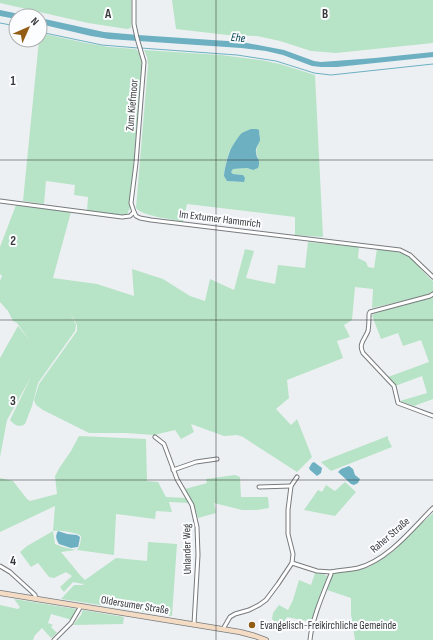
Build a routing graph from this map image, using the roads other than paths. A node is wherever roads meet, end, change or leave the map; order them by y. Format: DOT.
graph roads {
  1 [pos="134,0"];
  2 [pos="0,201"];
  3 [pos="134,212"];
  4 [pos="433,277"];
  5 [pos="433,294"];
  6 [pos="433,416"];
  7 [pos="155,437"];
  8 [pos="217,459"];
  9 [pos="174,470"];
  10 [pos="297,477"];
  11 [pos="291,486"];
  12 [pos="259,487"];
  13 [pos="433,508"];
  14 [pos="292,563"];
  15 [pos="0,566"];
  16 [pos="331,572"];
  17 [pos="0,593"];
  18 [pos="36,598"];
  19 [pos="81,606"];
  20 [pos="194,624"];
  21 [pos="223,629"];
  22 [pos="54,640"];
  23 [pos="266,640"];
  24 [pos="310,640"];
  1 -- 3 [label="street, Zum Kiefmoor"];
  2 -- 3 [label="street"];
  3 -- 4 [label="street, Im Extumer Hammrich"];
  5 -- 6 [label="street"];
  7 -- 9 [label="street, Unlander Weg"];
  8 -- 9 [label="street"];
  9 -- 20 [label="street, Unlander Weg"];
  10 -- 11 [label="street"];
  11 -- 12 [label="street"];
  11 -- 14 [label="street"];
  13 -- 16 [label="street, Raher Straße"];
  14 -- 16 [label="street, Raher Straße"];
  14 -- 21 [label="street"];
  15 -- 18 [label="street"];
  16 -- 24 [label="street"];
  17 -- 18 [label="main road, Oldersumer Straße"];
  18 -- 19 [label="main road, Oldersumer Straße"];
  19 -- 20 [label="main road, Oldersumer Straße"];
  19 -- 22 [label="street"];
  20 -- 21 [label="main road, Oldersumer Straße"];
  21 -- 23 [label="main road, Oldersumer Straße"];
}
